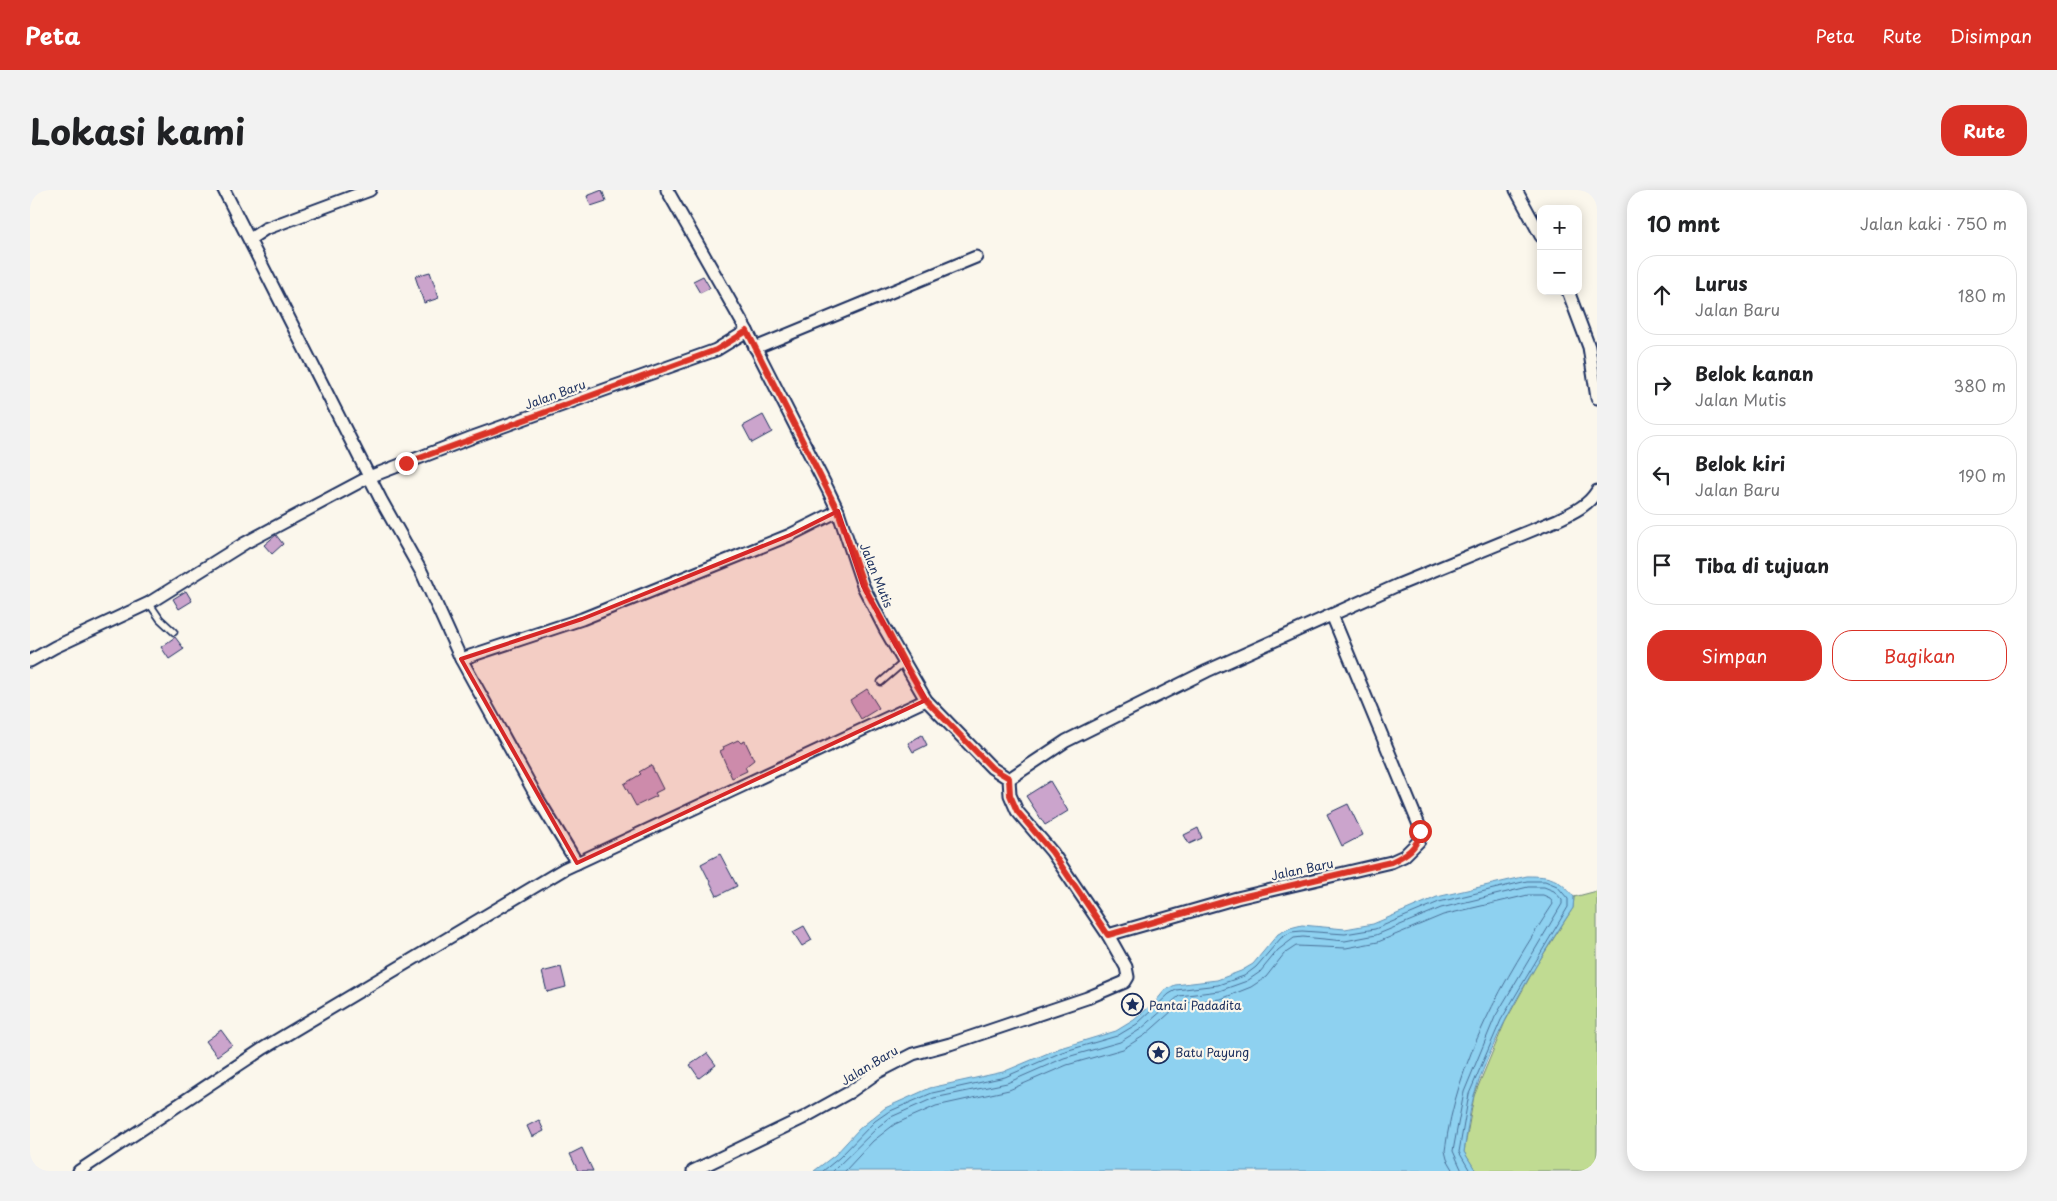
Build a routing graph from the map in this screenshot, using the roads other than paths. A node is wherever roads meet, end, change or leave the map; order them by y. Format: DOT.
graph roads {
  1 [pos="224,190"];
  2 [pos="370,190"];
  3 [pos="667,190"];
  4 [pos="1516,190"];
  5 [pos="1537,229"];
  6 [pos="250,239"];
  7 [pos="976,257"];
  8 [pos="1570,295"];
  9 [pos="747,331"];
  10 [pos="756,348"];
  11 [pos="1596,394"];
  12 [pos="369,478"];
  13 [pos="1597,491"];
  14 [pos="838,511"];
  15 [pos="149,603"];
  16 [pos="1332,615"];
  17 [pos="174,632"];
  18 [pos="461,658"];
  19 [pos="30,661"];
  20 [pos="904,662"];
  21 [pos="881,682"];
  22 [pos="926,700"];
  23 [pos="1009,778"];
  24 [pos="577,863"];
  25 [pos="1108,935"];
  26 [pos="79,1171"];
  27 [pos="694,1171"];
  1 -- 6 [label="street"];
  2 -- 6 [label="street"];
  3 -- 9 [label="street, Jalan Mutis"];
  4 -- 5 [label="street"];
  6 -- 12 [label="street"];
  7 -- 10 [label="street"];
  8 -- 11 [label="street"];
  9 -- 10 [label="street, Jalan Mutis"];
  9 -- 12 [label="street, Jalan Baru"];
  10 -- 14 [label="street, Jalan Mutis"];
  12 -- 15 [label="street, Jalan Baru"];
  12 -- 18 [label="street"];
  13 -- 16 [label="street"];
  14 -- 18 [label="street"];
  14 -- 20 [label="street, Jalan Mutis"];
  15 -- 17 [label="lane"];
  15 -- 19 [label="street, Jalan Baru"];
  16 -- 23 [label="street"];
  16 -- 25 [label="street, Jalan Baru"];
  18 -- 24 [label="street"];
  20 -- 21 [label="lane"];
  20 -- 22 [label="street, Jalan Mutis"];
  22 -- 23 [label="street, Jalan Mutis"];
  22 -- 24 [label="street"];
  23 -- 25 [label="street"];
  24 -- 26 [label="street"];
  25 -- 27 [label="street, Jalan Baru"];
}
